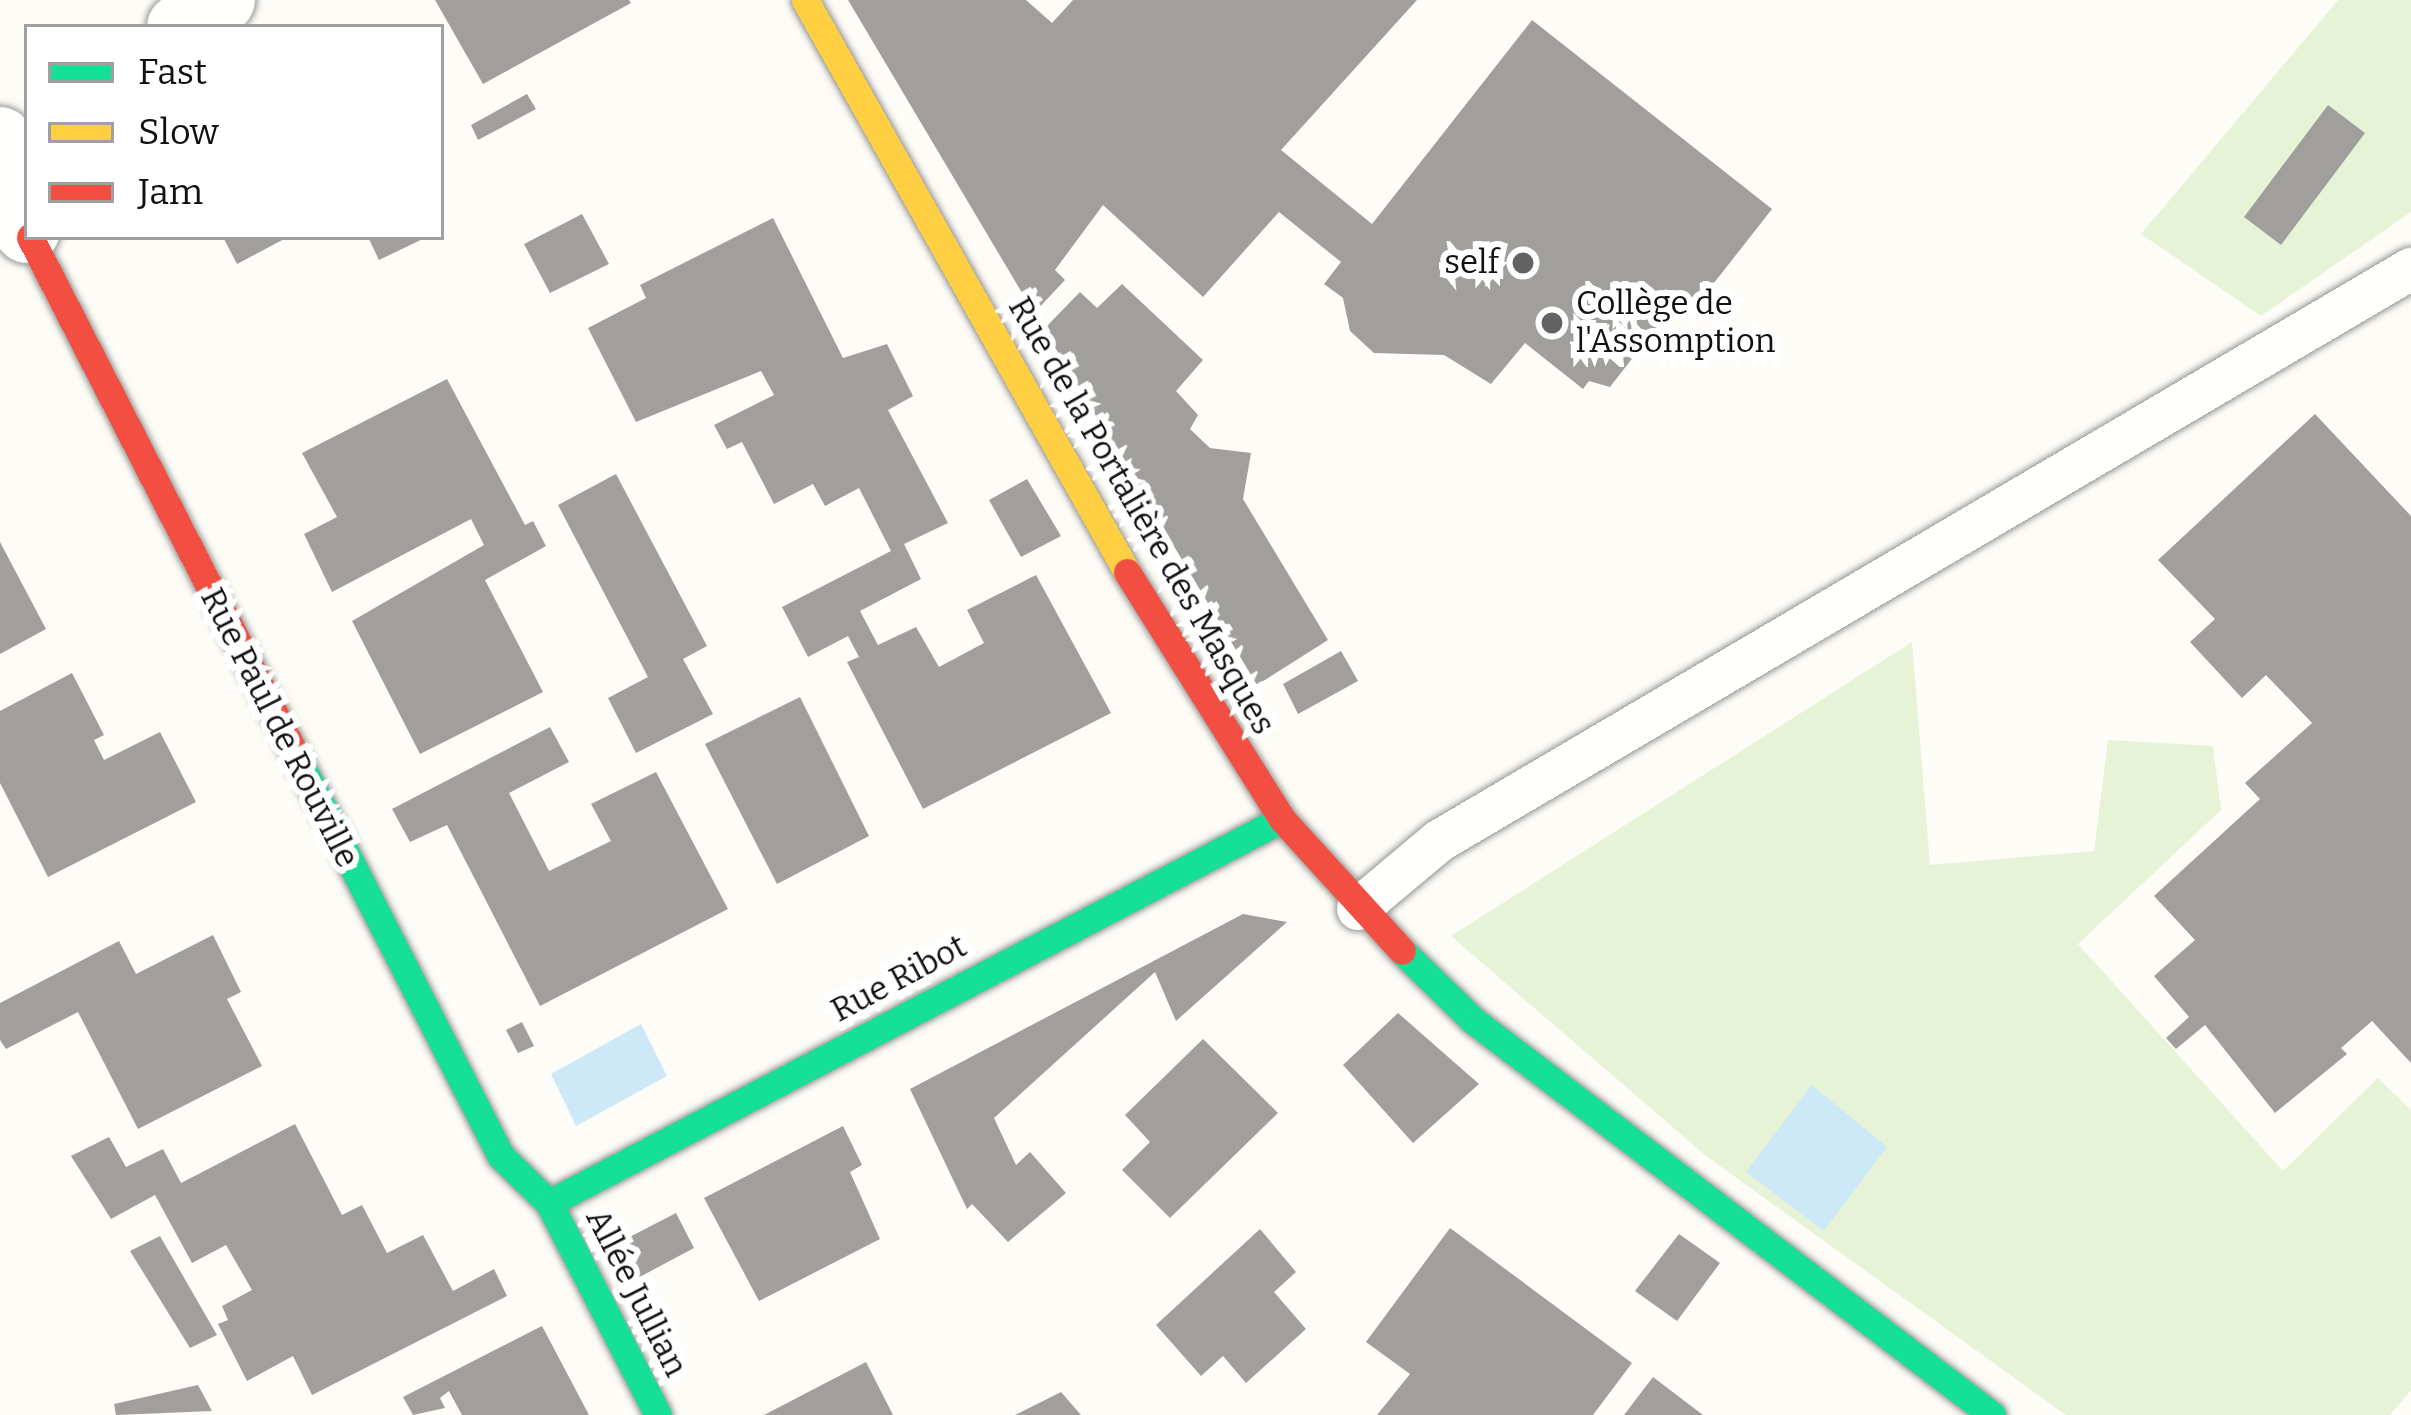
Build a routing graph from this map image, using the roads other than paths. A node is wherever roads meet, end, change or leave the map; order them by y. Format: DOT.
graph roads {
  1 [pos="222,0"];
  2 [pos="806,0"];
  3 [pos="185,24"];
  4 [pos="0,142"];
  5 [pos="24,218"];
  6 [pos="32,240"];
  7 [pos="2411,269"];
  8 [pos="1282,819"];
  9 [pos="1358,909"];
  10 [pos="549,1203"];
  11 [pos="658,1415"];
  12 [pos="1992,1415"];
  1 -- 3 [label="street"];
  2 -- 8 [label="street, Rue de la Portalière des Masques"];
  4 -- 5 [label="street, Rue Paul de Rouville"];
  6 -- 10 [label="street, Rue Paul de Rouville"];
  7 -- 9 [label="lane"];
  8 -- 9 [label="street, Rue de la Portalière des Masques"];
  8 -- 10 [label="street, Rue Ribot"];
  9 -- 12 [label="street, Rue de la Portalière des Masques"];
  10 -- 11 [label="street, Allée Jullian"];
}
